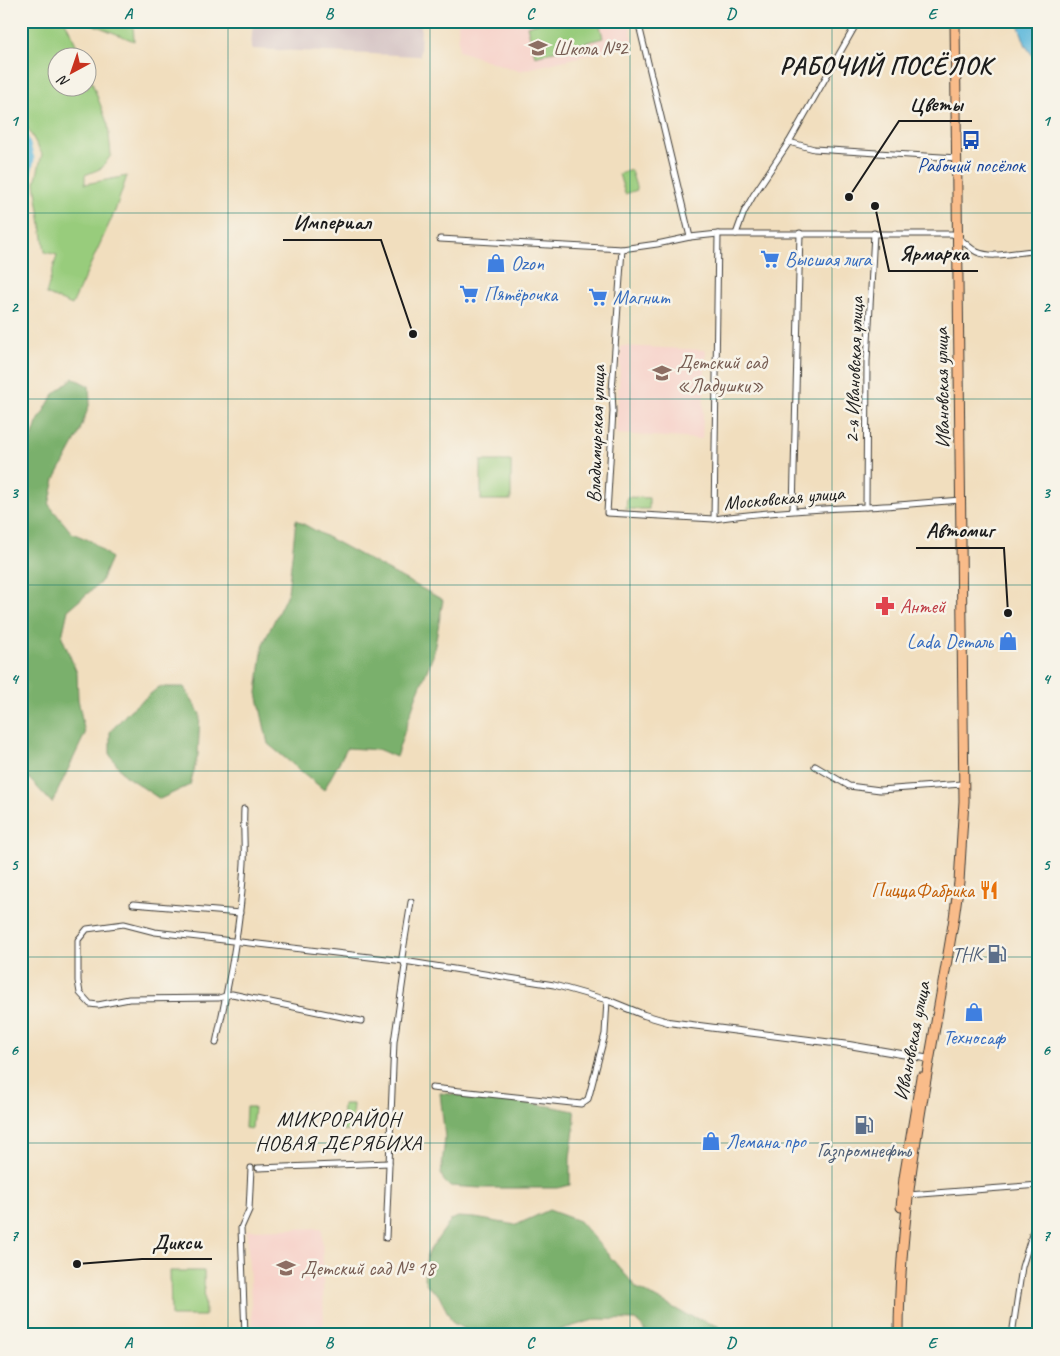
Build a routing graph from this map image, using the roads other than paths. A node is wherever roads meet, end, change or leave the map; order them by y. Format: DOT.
graph roads {
  1 [pos="638,21"];
  2 [pos="858,21"];
  3 [pos="955,21"];
  4 [pos="789,142"];
  5 [pos="957,158"];
  6 [pos="874,233"];
  7 [pos="718,234"];
  8 [pos="736,234"];
  9 [pos="800,234"];
  10 [pos="690,236"];
  11 [pos="958,236"];
  12 [pos="440,239"];
  13 [pos="622,249"];
  14 [pos="1039,251"];
  15 [pos="961,500"];
  16 [pos="866,507"];
  17 [pos="793,510"];
  18 [pos="714,519"];
  19 [pos="963,755"];
  20 [pos="815,766"];
  21 [pos="962,784"];
  22 [pos="244,809"];
  23 [pos="411,902"];
  24 [pos="133,904"];
  25 [pos="240,913"];
  26 [pos="236,941"];
  27 [pos="404,961"];
  28 [pos="226,995"];
  29 [pos="607,1000"];
  30 [pos="361,1022"];
  31 [pos="216,1043"];
  32 [pos="927,1058"];
  33 [pos="432,1088"];
  34 [pos="389,1163"];
  35 [pos="251,1168"];
  36 [pos="258,1168"];
  37 [pos="1039,1185"];
  38 [pos="908,1195"];
  39 [pos="1039,1212"];
  40 [pos="386,1238"];
  41 [pos="246,1335"];
  42 [pos="897,1335"];
  43 [pos="1012,1335"];
  1 -- 10 [label="street"];
  2 -- 4 [label="street"];
  3 -- 5 [label="main road, Ивановская улица"];
  4 -- 5 [label="street"];
  4 -- 8 [label="street"];
  5 -- 11 [label="main road, Ивановская улица"];
  6 -- 9 [label="street"];
  6 -- 11 [label="street"];
  6 -- 16 [label="street, 2-я Ивановская улица"];
  7 -- 8 [label="street"];
  7 -- 10 [label="street"];
  7 -- 18 [label="street, Московская улица"];
  8 -- 9 [label="street"];
  9 -- 17 [label="street"];
  10 -- 13 [label="street"];
  11 -- 14 [label="street"];
  11 -- 15 [label="main road, Ивановская улица"];
  12 -- 13 [label="street"];
  13 -- 18 [label="street, Владимирская улица"];
  15 -- 16 [label="street, Московская улица"];
  15 -- 19 [label="main road, Ивановская улица"];
  16 -- 17 [label="street, Московская улица"];
  17 -- 18 [label="street, Московская улица"];
  19 -- 21 [label="main road, Ивановская улица"];
  19 -- 32 [label="main road, Ивановская улица"];
  20 -- 21 [label="street"];
  21 -- 32 [label="main road, Ивановская улица"];
  22 -- 25 [label="street"];
  23 -- 27 [label="street"];
  24 -- 25 [label="street"];
  25 -- 26 [label="street"];
  26 -- 27 [label="street"];
  26 -- 28 [label="street"];
  26 -- 28 [label="street"];
  27 -- 29 [label="street"];
  27 -- 34 [label="street"];
  28 -- 30 [label="street"];
  28 -- 31 [label="street"];
  29 -- 32 [label="street"];
  29 -- 33 [label="street"];
  32 -- 38 [label="main road, Ивановская улица"];
  32 -- 42 [label="main road, Ивановская улица"];
  34 -- 36 [label="street"];
  34 -- 40 [label="street"];
  35 -- 41 [label="street"];
  37 -- 38 [label="street"];
  38 -- 42 [label="main road, Ивановская улица"];
  39 -- 43 [label="street"];
}
